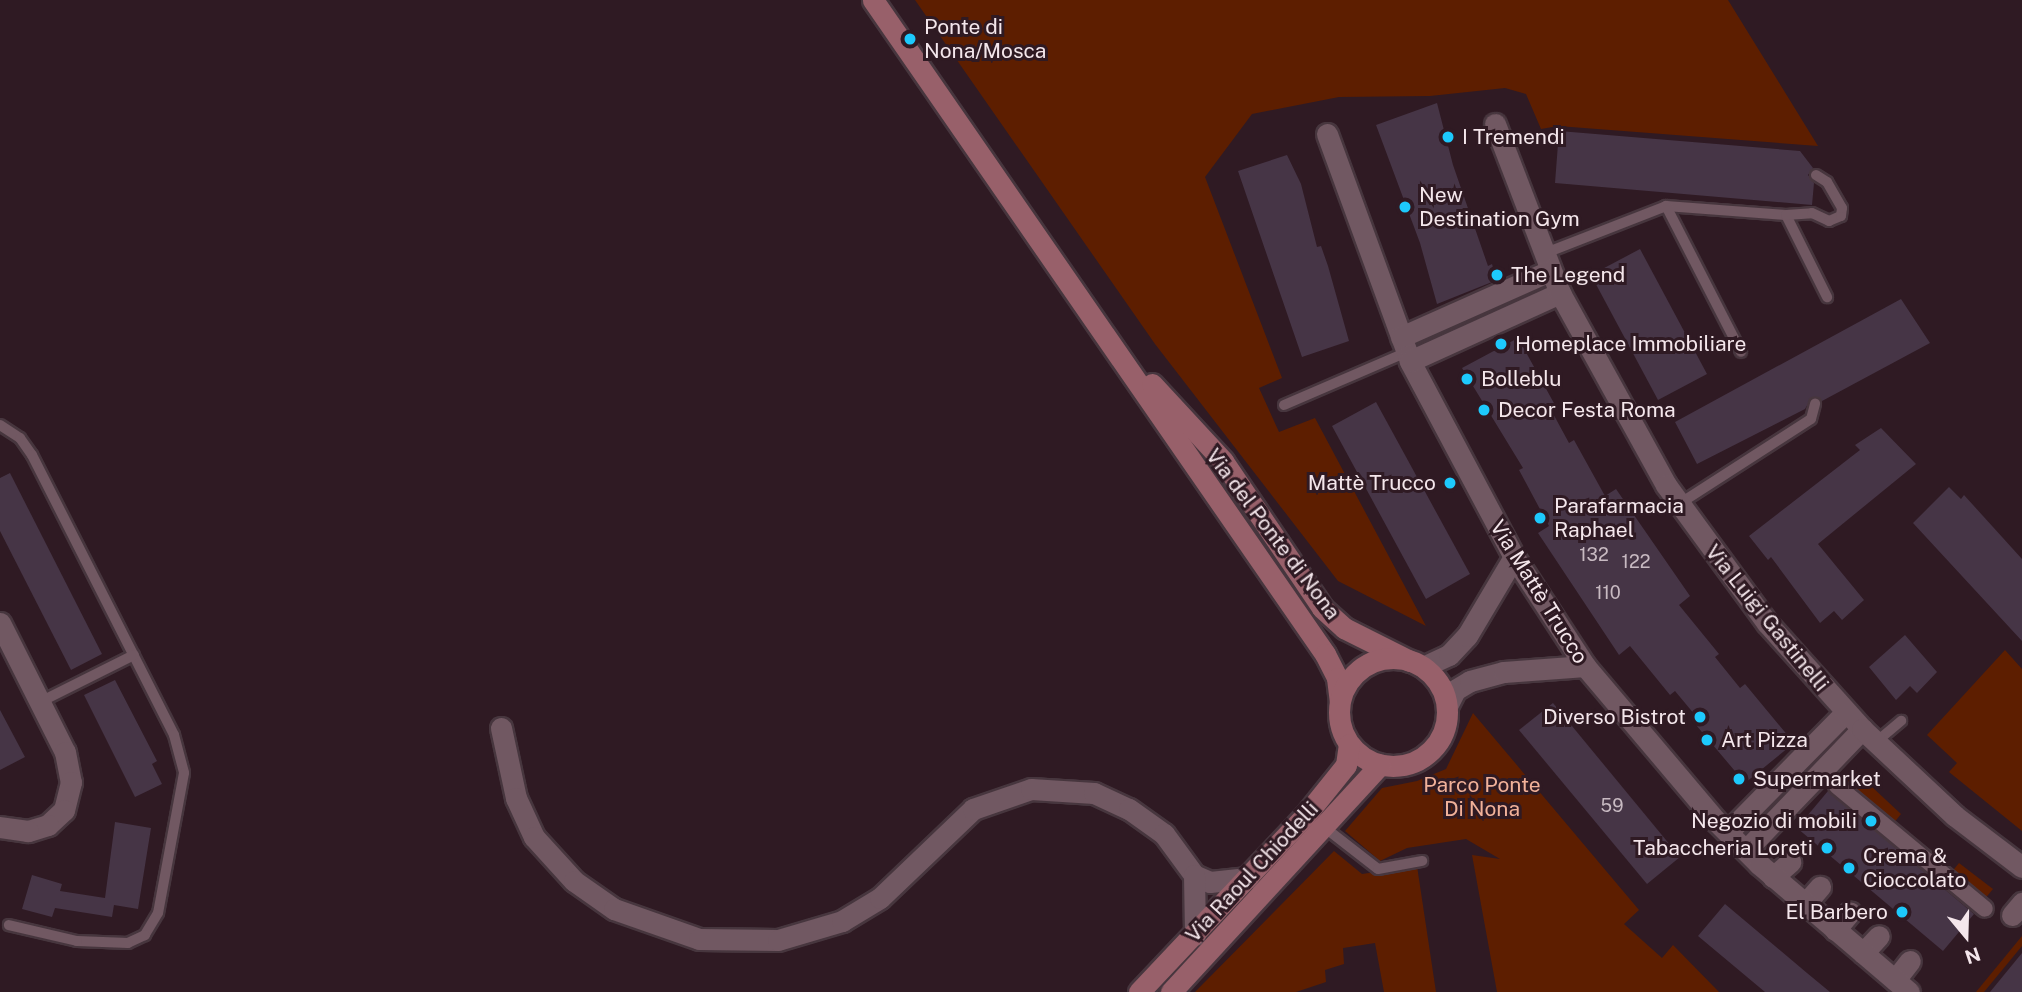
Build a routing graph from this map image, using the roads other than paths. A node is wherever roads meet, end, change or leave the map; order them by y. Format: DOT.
graph roads {
  1 [pos="873,0"];
  2 [pos="1495,124"];
  3 [pos="1328,134"];
  4 [pos="1816,176"];
  5 [pos="1666,206"];
  6 [pos="1786,215"];
  7 [pos="1546,262"];
  8 [pos="1560,293"];
  9 [pos="1827,297"];
  10 [pos="1096,323"];
  11 [pos="1406,350"];
  12 [pos="1741,352"];
  13 [pos="1815,404"];
  14 [pos="1284,405"];
  15 [pos="0,425"];
  16 [pos="1679,505"];
  17 [pos="1514,557"];
  18 [pos="0,622"];
  19 [pos="134,655"];
  20 [pos="1416,664"];
  21 [pos="1585,666"];
  22 [pos="1340,701"];
  23 [pos="40,702"];
  24 [pos="1447,706"];
  25 [pos="1845,713"];
  26 [pos="1901,721"];
  27 [pos="501,728"];
  28 [pos="1869,736"];
  29 [pos="1349,744"];
  30 [pos="1380,765"];
  31 [pos="1837,786"];
  32 [pos="0,827"];
  33 [pos="1324,827"];
  34 [pos="1728,832"];
  35 [pos="1746,850"];
  36 [pos="1422,861"];
  37 [pos="1790,862"];
  38 [pos="2022,867"];
  39 [pos="1194,875"];
  40 [pos="1773,877"];
  41 [pos="1248,878"];
  42 [pos="1820,887"];
  43 [pos="1805,904"];
  44 [pos="1985,909"];
  45 [pos="1850,912"];
  46 [pos="9,925"];
  47 [pos="1835,930"];
  48 [pos="1195,935"];
  49 [pos="1879,936"];
  50 [pos="1863,953"];
  51 [pos="1910,961"];
  52 [pos="1902,986"];
  53 [pos="1139,992"];
  54 [pos="1171,992"];
  1 -- 10 [label="main road, Via del Ponte di Nona"];
  2 -- 7 [label="street, Via Luigi Gastinelli"];
  3 -- 11 [label="street, Via Mattè Trucco"];
  4 -- 6 [label="lane"];
  5 -- 6 [label="lane"];
  5 -- 7 [label="lane"];
  5 -- 12 [label="lane"];
  6 -- 9 [label="lane"];
  7 -- 8 [label="street, Via Luigi Gastinelli"];
  7 -- 11 [label="street"];
  8 -- 11 [label="street"];
  8 -- 16 [label="street, Via Luigi Gastinelli"];
  10 -- 20 [label="main road, Via del Ponte di Nona"];
  10 -- 22 [label="main road, Via del Ponte di Nona"];
  11 -- 14 [label="lane"];
  11 -- 17 [label="street, Via Mattè Trucco"];
  13 -- 16 [label="lane"];
  15 -- 19 [label="lane"];
  16 -- 25 [label="street, Via Luigi Gastinelli"];
  17 -- 20 [label="street"];
  17 -- 21 [label="street, Via Mattè Trucco"];
  18 -- 23 [label="street"];
  19 -- 23 [label="lane"];
  19 -- 46 [label="lane"];
  20 -- 22 [label="main road"];
  20 -- 24 [label="main road"];
  21 -- 24 [label="street"];
  21 -- 34 [label="street, Via Mattè Trucco"];
  22 -- 29 [label="main road"];
  23 -- 32 [label="street"];
  24 -- 30 [label="main road"];
  25 -- 28 [label="street, Via Luigi Gastinelli"];
  25 -- 34 [label="street"];
  26 -- 28 [label="lane"];
  27 -- 39 [label="street"];
  28 -- 35 [label="street"];
  28 -- 38 [label="street, Via Luigi Gastinelli"];
  29 -- 30 [label="main road"];
  29 -- 41 [label="main road, Via Raoul Chiodelli"];
  30 -- 33 [label="main road, Via Raoul Chiodelli"];
  31 -- 44 [label="street"];
  33 -- 36 [label="lane"];
  33 -- 54 [label="main road, Via Raoul Chiodelli"];
  34 -- 35 [label="street, Via Mattè Trucco"];
  35 -- 40 [label="street, Via Mattè Trucco"];
  37 -- 40 [label="street"];
  39 -- 41 [label="street"];
  39 -- 48 [label="street"];
  40 -- 43 [label="street, Via Mattè Trucco"];
  41 -- 48 [label="main road, Via Raoul Chiodelli"];
  42 -- 43 [label="street"];
  43 -- 47 [label="street, Via Mattè Trucco"];
  45 -- 47 [label="street"];
  47 -- 50 [label="street, Via Mattè Trucco"];
  48 -- 53 [label="main road, Via Raoul Chiodelli"];
  49 -- 50 [label="street"];
  50 -- 52 [label="street, Via Mattè Trucco"];
  51 -- 52 [label="street"];
}
